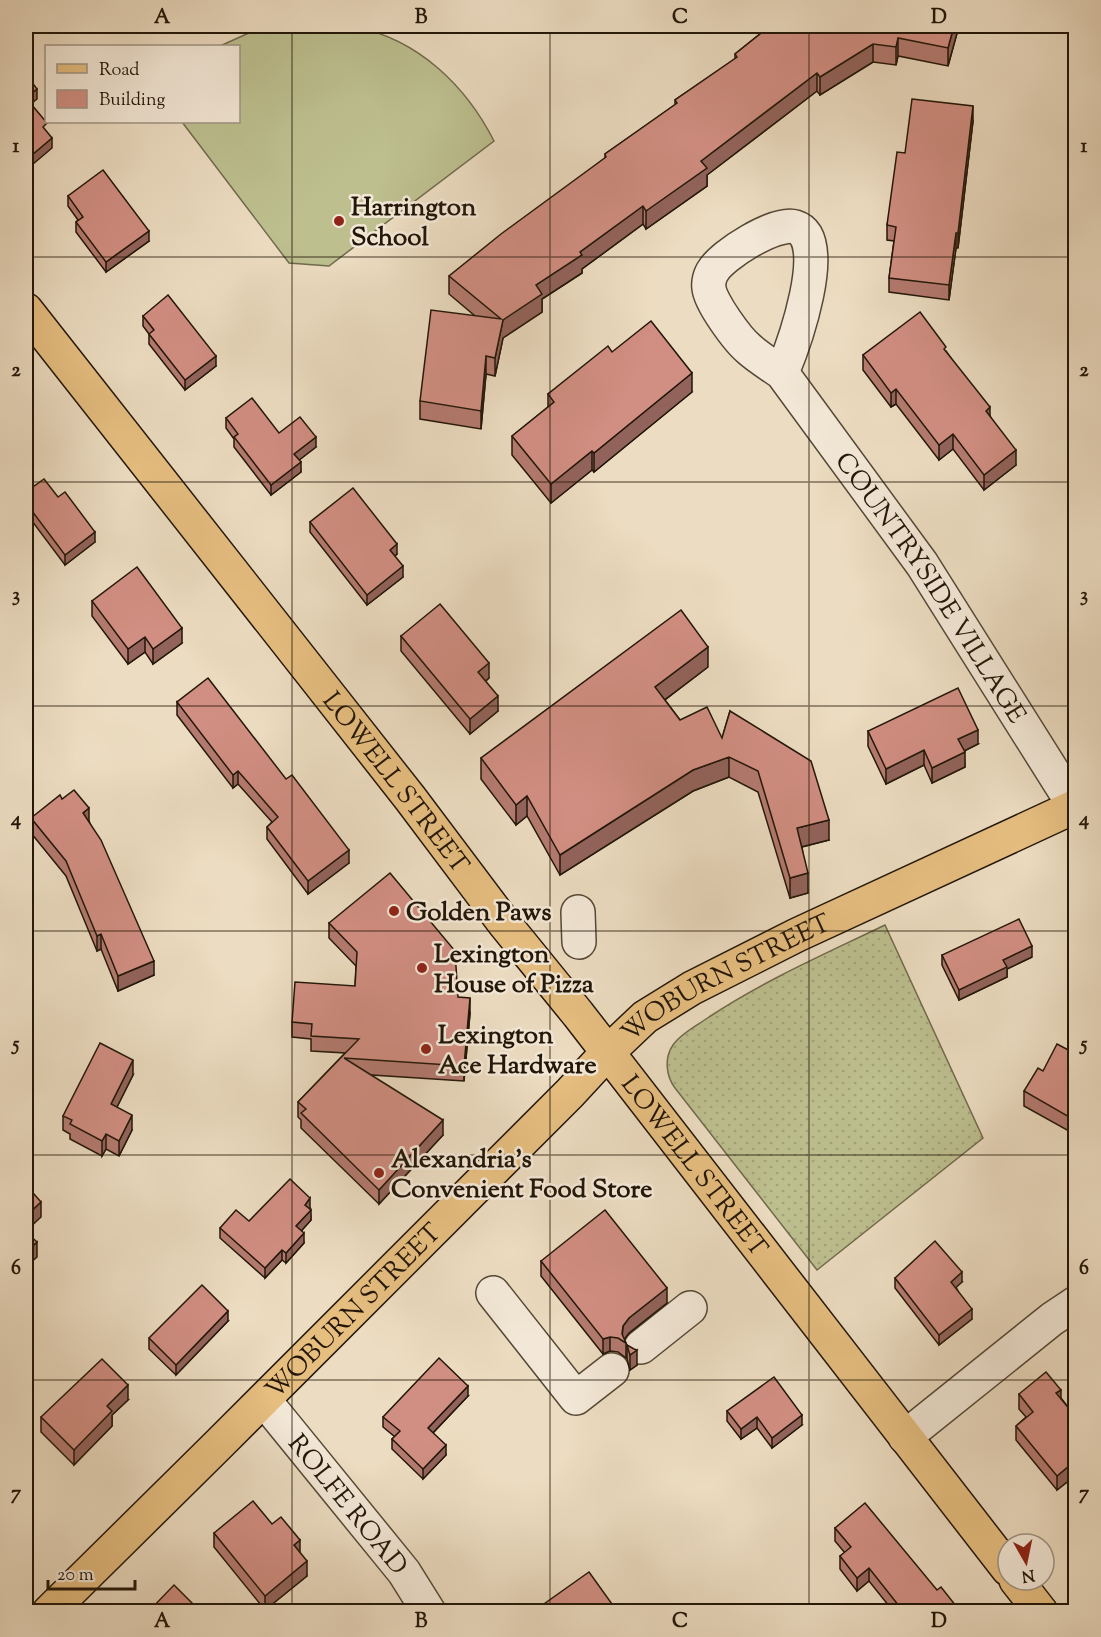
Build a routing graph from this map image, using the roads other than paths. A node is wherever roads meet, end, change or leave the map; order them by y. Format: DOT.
graph roads {
  1 [pos="26,310"];
  2 [pos="782,373"];
  3 [pos="1075,806"];
  4 [pos="607,1053"];
  5 [pos="492,1293"];
  6 [pos="1076,1303"];
  7 [pos="690,1308"];
  8 [pos="641,1347"];
  9 [pos="612,1370"];
  10 [pos="264,1400"];
  11 [pos="905,1437"];
  12 [pos="996,1554"];
  13 [pos="1026,1592"];
  14 [pos="49,1611"];
  15 [pos="429,1611"];
  16 [pos="1041,1611"];
  1 -- 4 [label="main road, LOWELL STREET"];
  2 -- 3 [label="street, COUNTRYSIDE VILLAGE"];
  3 -- 4 [label="main road, WOBURN STREET"];
  4 -- 10 [label="main road, WOBURN STREET"];
  4 -- 11 [label="main road, LOWELL STREET"];
  5 -- 9 [label="street"];
  6 -- 11 [label="street"];
  7 -- 8 [label="street"];
  10 -- 14 [label="main road, WOBURN STREET"];
  10 -- 15 [label="street, ROLFE ROAD"];
  11 -- 12 [label="main road, LOWELL STREET"];
  13 -- 16 [label="main road"];
}
